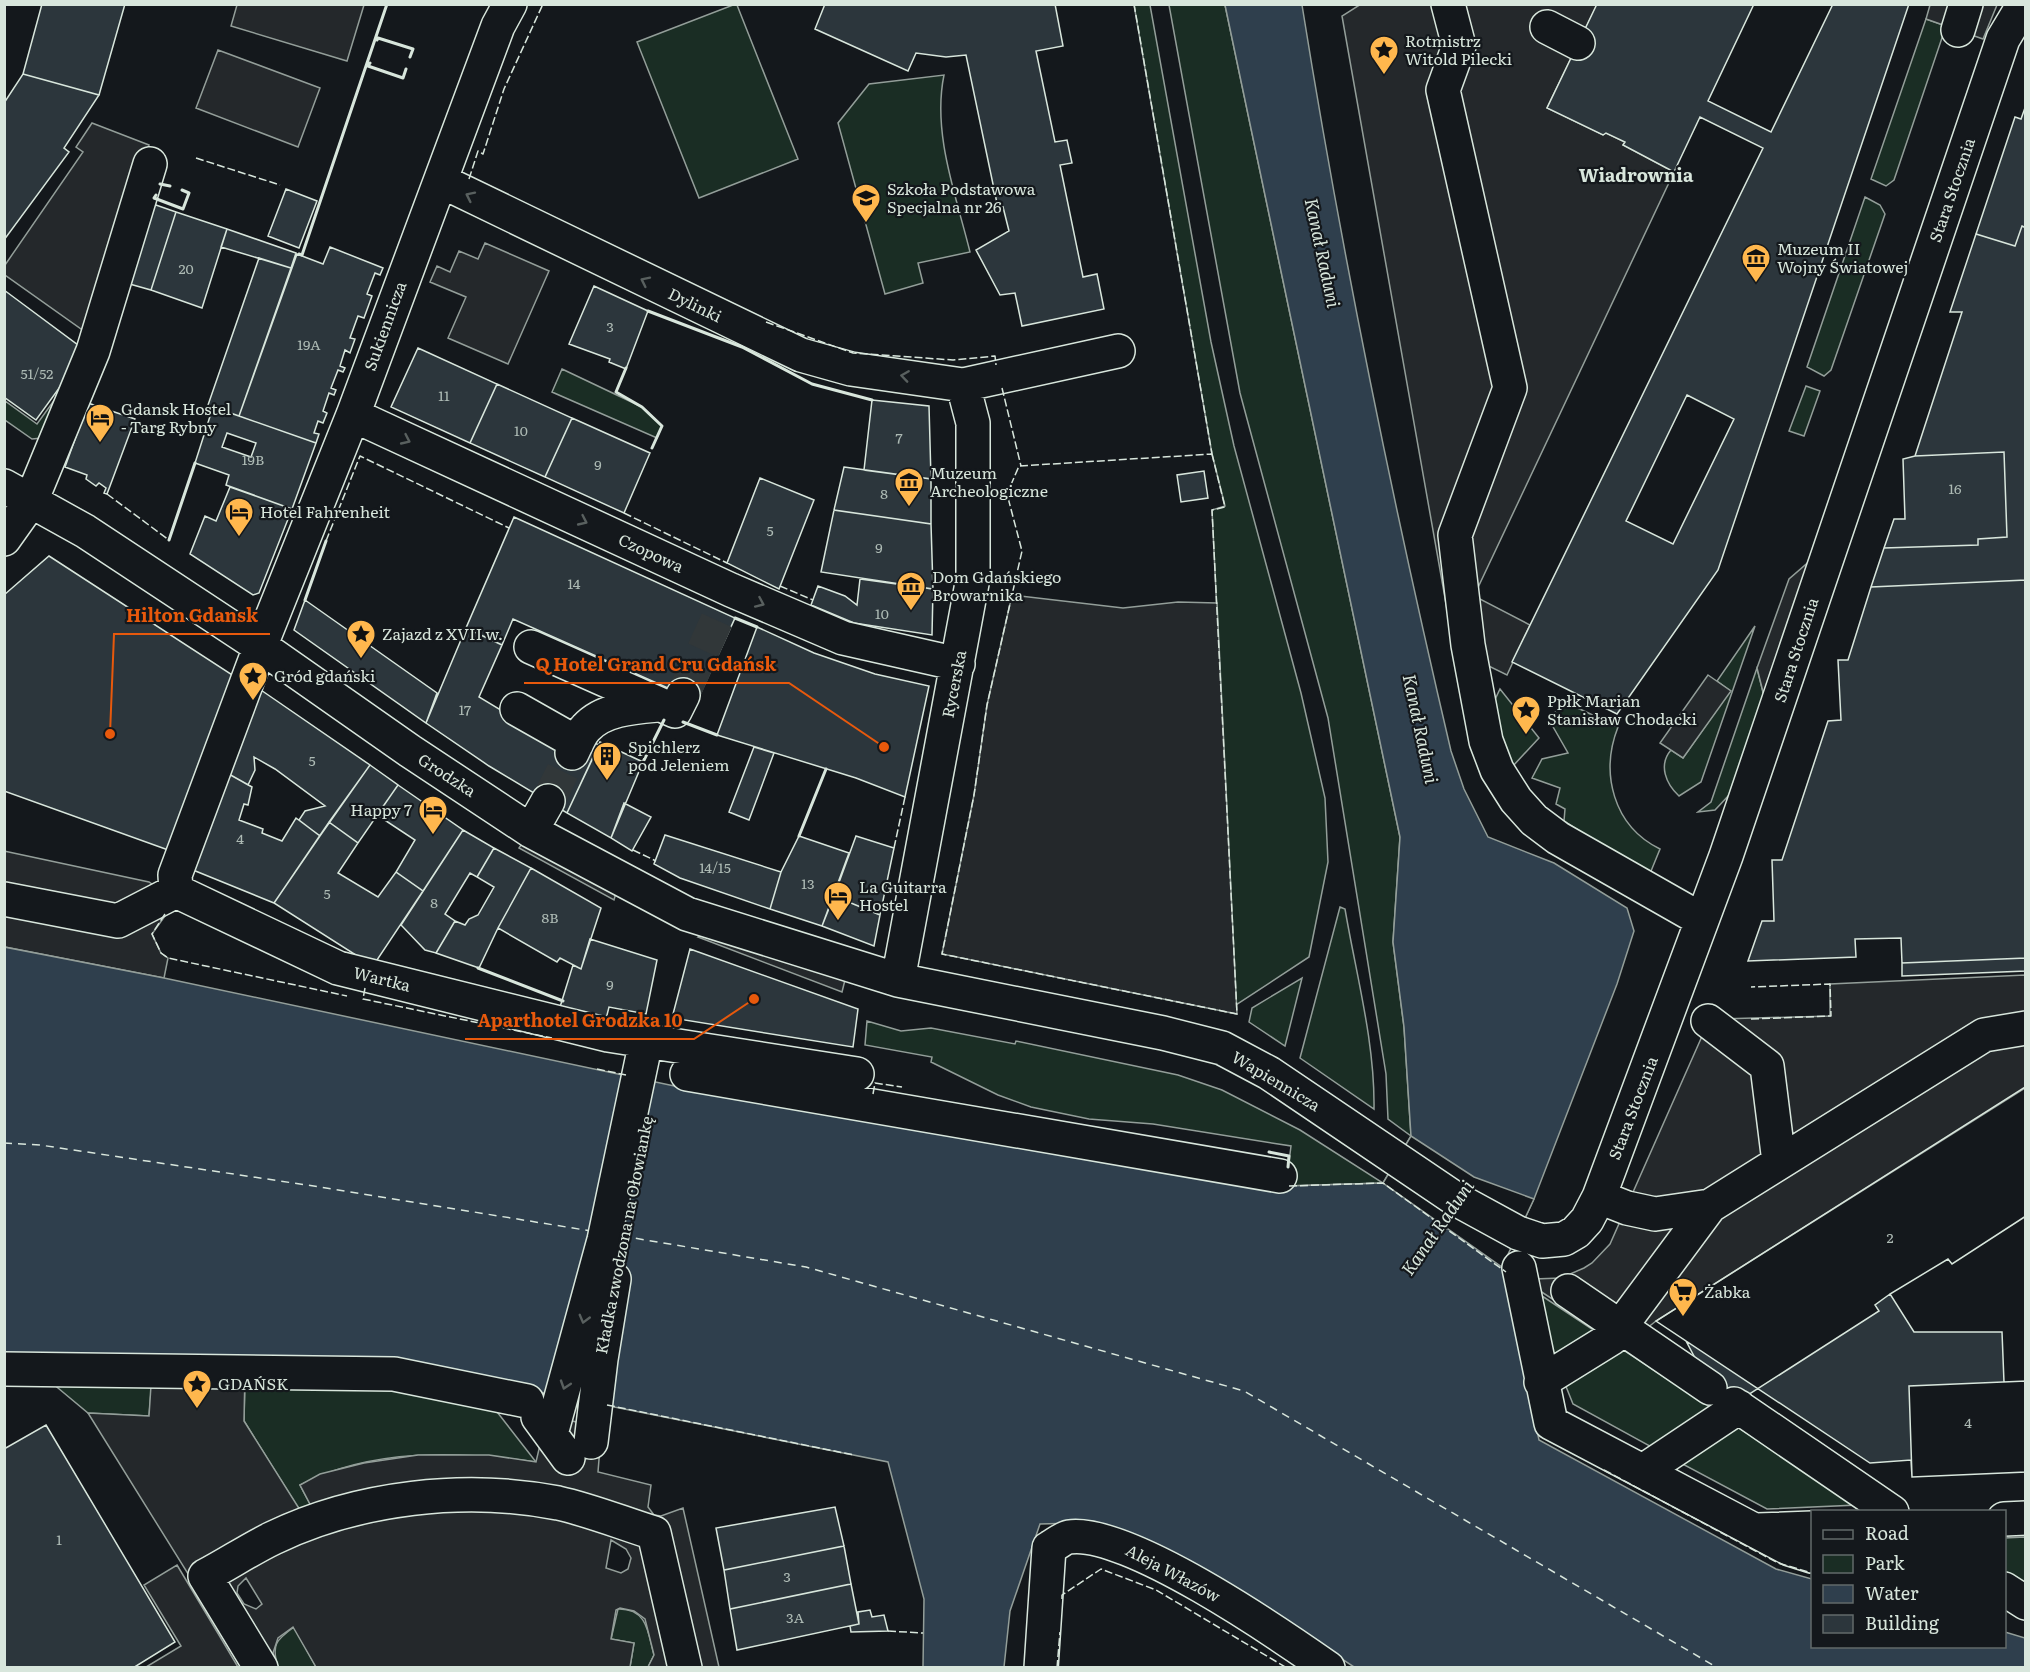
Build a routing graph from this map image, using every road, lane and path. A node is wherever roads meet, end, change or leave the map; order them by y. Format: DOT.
graph roads {
  1 [pos="510,4"];
  2 [pos="1448,4"];
  3 [pos="2024,4"];
  4 [pos="1547,27"];
  5 [pos="1578,43"];
  6 [pos="150,164"];
  7 [pos="441,181"];
  8 [pos="1118,351"];
  9 [pos="963,386"];
  10 [pos="353,415"];
  11 [pos="18,494"];
  12 [pos="4,538"];
  13 [pos="260,647"];
  14 [pos="531,647"];
  15 [pos="958,664"];
  16 [pos="517,709"];
  17 [pos="548,801"];
  18 [pos="531,831"];
  19 [pos="176,891"];
  20 [pos="4,899"];
  21 [pos="1702,920"];
  22 [pos="898,980"];
  23 [pos="1708,1021"];
  24 [pos="2025,1028"];
  25 [pos="652,1050"];
  26 [pos="687,1074"];
  27 [pos="857,1074"];
  28 [pos="1779,1162"];
  29 [pos="1280,1176"];
  30 [pos="1613,1202"];
  31 [pos="1710,1206"];
  32 [pos="1518,1233"];
  33 [pos="1519,1268"];
  34 [pos="1568,1291"];
  35 [pos="1620,1327"];
  36 [pos="4,1369"];
  37 [pos="1541,1382"];
  38 [pos="1728,1399"];
  39 [pos="1643,1471"];
  40 [pos="1889,1510"];
  41 [pos="2025,1518"];
  42 [pos="2006,1519"];
  43 [pos="1811,1528"];
  44 [pos="1754,1531"];
  45 [pos="1811,1556"];
  46 [pos="2006,1590"];
  47 [pos="2025,1603"];
  48 [pos="2006,1610"];
  49 [pos="2025,1615"];
  50 [pos="261,1668"];
  51 [pos="685,1668"];
  52 [pos="1041,1668"];
  53 [pos="1328,1668"];
  1 -- 7 [label="street, Sukiennicza"];
  2 -- 21 [label="street"];
  3 -- 21 [label="street, Stara Stocznia"];
  4 -- 5 [label="street"];
  6 -- 11 [label="street"];
  9 -- 7 [label="street, Dylinki, one-way"];
  7 -- 10 [label="street, Sukiennicza"];
  8 -- 9 [label="street"];
  9 -- 15 [label="street, Rycerska"];
  10 -- 13 [label="street, Sukiennicza"];
  10 -- 15 [label="street, Czopowa, one-way"];
  11 -- 12 [label="street"];
  11 -- 13 [label="street, Grodzka"];
  13 -- 18 [label="street, Grodzka"];
  13 -- 19 [label="street"];
  14 -- 16 [label="street"];
  15 -- 22 [label="street, Rycerska"];
  17 -- 18 [label="street"];
  18 -- 22 [label="street, Grodzka"];
  19 -- 20 [label="street"];
  19 -- 25 [label="street, Wartka"];
  21 -- 30 [label="street, Stara Stocznia"];
  22 -- 32 [label="street, Wapiennicza"];
  23 -- 28 [label="street"];
  24 -- 28 [label="street"];
  25 -- 27 [label="street, Wartka"];
  25 -- 36 [label="street, Kładka zwodzona na Ołowiankę"];
  26 -- 29 [label="street"];
  28 -- 31 [label="street"];
  30 -- 31 [label="street"];
  30 -- 32 [label="street, Stara Stocznia"];
  31 -- 35 [label="street"];
  33 -- 37 [label="street"];
  34 -- 35 [label="street"];
  35 -- 37 [label="street"];
  35 -- 38 [label="street"];
  37 -- 39 [label="street"];
  38 -- 39 [label="street"];
  38 -- 40 [label="street"];
  39 -- 44 [label="street"];
  41 -- 42 [label="street"];
  43 -- 44 [label="street"];
  44 -- 45 [label="street"];
  46 -- 47 [label="street"];
  48 -- 49 [label="street"];
  50 -- 51 [label="street"];
  52 -- 53 [label="street, Aleja Włazów"];
}
